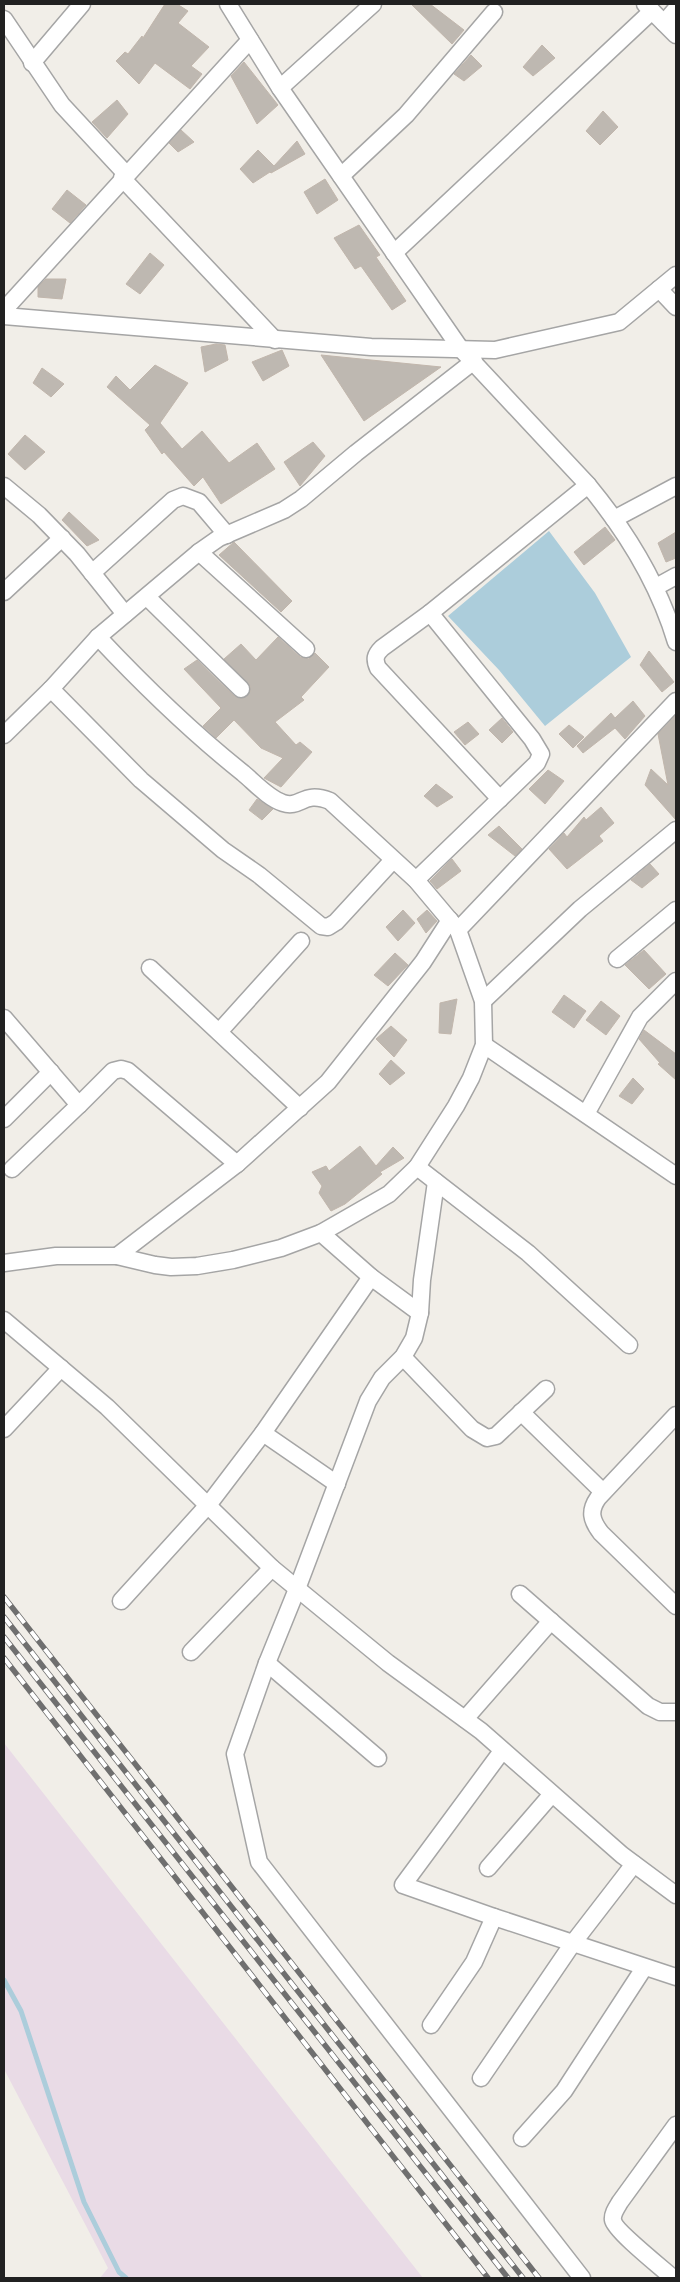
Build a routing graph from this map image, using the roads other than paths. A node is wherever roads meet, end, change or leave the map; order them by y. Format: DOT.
graph roads {
  1 [pos="82,4"];
  2 [pos="228,4"];
  3 [pos="373,4"];
  4 [pos="648,7"];
  5 [pos="676,9"];
  6 [pos="494,12"];
  7 [pos="4,19"];
  8 [pos="664,23"];
  9 [pos="676,35"];
  10 [pos="250,40"];
  11 [pos="32,63"];
  12 [pos="280,88"];
  13 [pos="124,176"];
  14 [pos="341,176"];
  15 [pos="394,252"];
  16 [pos="676,275"];
  17 [pos="659,290"];
  18 [pos="676,307"];
  19 [pos="4,310"];
  20 [pos="4,316"];
  21 [pos="275,340"];
  22 [pos="460,348"];
  23 [pos="474,361"];
  24 [pos="588,485"];
  25 [pos="4,486"];
  26 [pos="676,486"];
  27 [pos="614,519"];
  28 [pos="227,535"];
  29 [pos="62,538"];
  30 [pos="199,552"];
  31 [pos="92,573"];
  32 [pos="676,576"];
  33 [pos="656,587"];
  34 [pos="4,592"];
  35 [pos="147,597"];
  36 [pos="430,613"];
  37 [pos="125,614"];
  38 [pos="98,637"];
  39 [pos="676,642"];
  40 [pos="306,649"];
  41 [pos="51,689"];
  42 [pos="241,689"];
  43 [pos="676,701"];
  44 [pos="4,735"];
  45 [pos="500,799"];
  46 [pos="676,830"];
  47 [pos="393,860"];
  48 [pos="416,880"];
  49 [pos="676,910"];
  50 [pos="454,925"];
  51 [pos="301,941"];
  52 [pos="617,959"];
  53 [pos="150,968"];
  54 [pos="676,981"];
  55 [pos="484,1001"];
  56 [pos="4,1018"];
  57 [pos="219,1032"];
  58 [pos="484,1045"];
  59 [pos="51,1072"];
  60 [pos="79,1105"];
  61 [pos="300,1108"];
  62 [pos="586,1114"];
  63 [pos="4,1119"];
  64 [pos="237,1164"];
  65 [pos="417,1167"];
  66 [pos="12,1169"];
  67 [pos="676,1176"];
  68 [pos="436,1182"];
  69 [pos="321,1233"];
  70 [pos="117,1256"];
  71 [pos="4,1262"];
  72 [pos="371,1277"];
  73 [pos="420,1313"];
  74 [pos="4,1320"];
  75 [pos="629,1345"];
  76 [pos="402,1357"];
  77 [pos="61,1368"];
  78 [pos="546,1389"];
  79 [pos="521,1412"];
  80 [pos="676,1416"];
  81 [pos="4,1429"];
  82 [pos="263,1432"];
  83 [pos="337,1484"];
  84 [pos="602,1492"];
  85 [pos="209,1504"];
  86 [pos="272,1568"];
  87 [pos="298,1589"];
  88 [pos="520,1594"];
  89 [pos="121,1601"];
  90 [pos="676,1606"];
  91 [pos="551,1621"];
  92 [pos="191,1652"];
  93 [pos="266,1663"];
  94 [pos="676,1712"];
  95 [pos="466,1719"];
  96 [pos="502,1751"];
  97 [pos="378,1758"];
  98 [pos="552,1794"];
  99 [pos="634,1864"];
  100 [pos="488,1868"];
  101 [pos="676,1895"];
  102 [pos="494,1917"];
  103 [pos="572,1943"];
  104 [pos="644,1968"];
  105 [pos="676,1977"];
  106 [pos="431,2025"];
  107 [pos="481,2078"];
  108 [pos="676,2126"];
  109 [pos="522,2138"];
  110 [pos="582,2278"];
  111 [pos="673,2278"];
  1 -- 11 [label="street"];
  2 -- 10 [label="street"];
  3 -- 12 [label="street"];
  4 -- 8 [label="street"];
  4 -- 15 [label="street"];
  5 -- 8 [label="street"];
  6 -- 14 [label="street"];
  7 -- 11 [label="street"];
  8 -- 9 [label="street"];
  10 -- 12 [label="street"];
  10 -- 13 [label="street"];
  11 -- 13 [label="street"];
  12 -- 14 [label="street"];
  13 -- 19 [label="street"];
  13 -- 21 [label="street"];
  14 -- 15 [label="street"];
  15 -- 22 [label="street"];
  16 -- 17 [label="street"];
  17 -- 18 [label="street"];
  17 -- 22 [label="street"];
  20 -- 21 [label="street"];
  21 -- 22 [label="street"];
  22 -- 23 [label="street"];
  23 -- 24 [label="street"];
  23 -- 28 [label="street"];
  24 -- 27 [label="street"];
  24 -- 36 [label="street"];
  25 -- 29 [label="street"];
  26 -- 27 [label="street"];
  27 -- 33 [label="street"];
  28 -- 30 [label="street"];
  28 -- 31 [label="street"];
  29 -- 31 [label="street"];
  29 -- 34 [label="street"];
  30 -- 35 [label="street"];
  30 -- 40 [label="street"];
  31 -- 37 [label="street"];
  32 -- 33 [label="street"];
  33 -- 39 [label="street"];
  35 -- 37 [label="street"];
  35 -- 42 [label="street"];
  36 -- 45 [label="street"];
  36 -- 45 [label="street"];
  37 -- 38 [label="street"];
  38 -- 41 [label="street"];
  38 -- 47 [label="street"];
  41 -- 44 [label="street"];
  41 -- 47 [label="street"];
  43 -- 50 [label="street"];
  45 -- 48 [label="street"];
  46 -- 55 [label="street"];
  47 -- 48 [label="street"];
  48 -- 50 [label="street"];
  49 -- 52 [label="street"];
  50 -- 55 [label="street"];
  50 -- 61 [label="street"];
  51 -- 57 [label="street"];
  53 -- 57 [label="street"];
  54 -- 62 [label="street"];
  55 -- 58 [label="street"];
  56 -- 59 [label="street"];
  57 -- 61 [label="street"];
  58 -- 62 [label="street"];
  58 -- 65 [label="street"];
  59 -- 60 [label="street"];
  59 -- 63 [label="street"];
  60 -- 64 [label="street"];
  60 -- 66 [label="street"];
  61 -- 64 [label="street"];
  62 -- 67 [label="street"];
  64 -- 70 [label="street"];
  65 -- 68 [label="street"];
  65 -- 69 [label="street"];
  68 -- 73 [label="street"];
  68 -- 75 [label="street"];
  69 -- 70 [label="street"];
  69 -- 72 [label="street"];
  70 -- 71 [label="street"];
  72 -- 73 [label="street"];
  72 -- 82 [label="street"];
  73 -- 76 [label="street"];
  74 -- 77 [label="street"];
  76 -- 79 [label="street"];
  76 -- 83 [label="street"];
  77 -- 81 [label="street"];
  77 -- 85 [label="street"];
  78 -- 79 [label="street"];
  79 -- 84 [label="street"];
  80 -- 84 [label="street"];
  82 -- 83 [label="street"];
  82 -- 85 [label="street"];
  83 -- 87 [label="street"];
  84 -- 90 [label="street"];
  85 -- 86 [label="street"];
  85 -- 89 [label="street"];
  86 -- 87 [label="street"];
  86 -- 92 [label="street"];
  87 -- 93 [label="street"];
  87 -- 95 [label="street"];
  88 -- 91 [label="street"];
  91 -- 94 [label="street"];
  91 -- 95 [label="street"];
  93 -- 97 [label="street"];
  93 -- 110 [label="street"];
  95 -- 96 [label="street"];
  96 -- 98 [label="street"];
  96 -- 102 [label="street"];
  98 -- 99 [label="street"];
  98 -- 100 [label="street"];
  99 -- 101 [label="street"];
  99 -- 103 [label="street"];
  102 -- 103 [label="street"];
  102 -- 106 [label="street"];
  103 -- 104 [label="street"];
  103 -- 107 [label="street"];
  104 -- 105 [label="street"];
  104 -- 109 [label="street"];
  108 -- 111 [label="street"];
}
